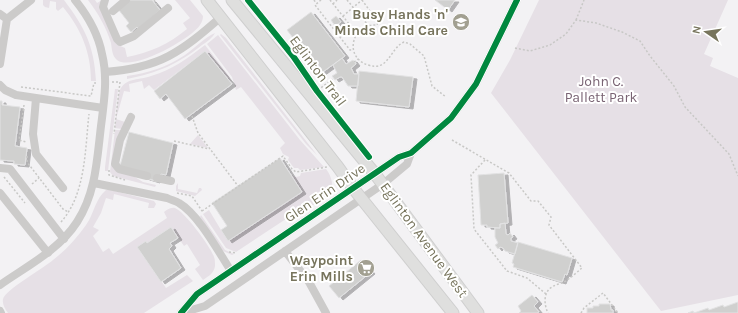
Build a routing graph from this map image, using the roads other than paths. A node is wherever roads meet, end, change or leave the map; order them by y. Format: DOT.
graph roads {
  1 [pos="31,0"];
  2 [pos="75,0"];
  3 [pos="105,0"];
  4 [pos="126,0"];
  5 [pos="207,0"];
  6 [pos="232,0"];
  7 [pos="517,0"];
  8 [pos="168,8"];
  9 [pos="112,11"];
  10 [pos="0,14"];
  11 [pos="221,17"];
  12 [pos="6,20"];
  13 [pos="0,64"];
  14 [pos="105,72"];
  15 [pos="0,85"];
  16 [pos="36,98"];
  17 [pos="103,108"];
  18 [pos="131,117"];
  19 [pos="411,153"];
  20 [pos="0,168"];
  21 [pos="375,174"];
  22 [pos="147,176"];
  23 [pos="157,178"];
  24 [pos="171,181"];
  25 [pos="94,183"];
  26 [pos="383,184"];
  27 [pos="62,188"];
  28 [pos="353,188"];
  29 [pos="0,193"];
  30 [pos="362,199"];
  31 [pos="64,239"];
  32 [pos="285,251"];
  33 [pos="48,253"];
  34 [pos="231,271"];
  35 [pos="0,285"];
  36 [pos="181,313"];
  37 [pos="326,313"];
  38 [pos="453,313"];
  39 [pos="478,313"];
  1 -- 12 [label="street"];
  2 -- 14 [label="street"];
  3 -- 8 [label="street"];
  4 -- 9 [label="street"];
  5 -- 11 [label="main road, Eglinton Avenue West"];
  6 -- 21 [label="main road, Eglinton Avenue West"];
  7 -- 19 [label="street, Glen Erin Drive"];
  10 -- 12 [label="street"];
  11 -- 14 [label="street"];
  11 -- 28 [label="main road, Eglinton Avenue West"];
  12 -- 13 [label="street"];
  14 -- 17 [label="street"];
  15 -- 16 [label="street"];
  16 -- 17 [label="street"];
  16 -- 27 [label="street"];
  17 -- 25 [label="street"];
  18 -- 22 [label="street"];
  19 -- 21 [label="street, Glen Erin Drive"];
  19 -- 26 [label="street, Glen Erin Drive"];
  20 -- 31 [label="street"];
  21 -- 26 [label="main road, Eglinton Avenue West"];
  21 -- 28 [label="street, Glen Erin Drive"];
  23 -- 24 [label="street"];
  25 -- 31 [label="street"];
  25 -- 34 [label="street"];
  26 -- 30 [label="street, Glen Erin Drive"];
  26 -- 39 [label="main road, Eglinton Avenue West"];
  28 -- 30 [label="main road, Eglinton Avenue West"];
  28 -- 34 [label="street, Glen Erin Drive"];
  29 -- 33 [label="street"];
  30 -- 32 [label="street, Glen Erin Drive"];
  30 -- 38 [label="main road, Eglinton Avenue West"];
  31 -- 33 [label="street"];
  32 -- 36 [label="street, Glen Erin Drive"];
  32 -- 37 [label="street"];
  33 -- 35 [label="street"];
  34 -- 36 [label="street, Glen Erin Drive"];
}
